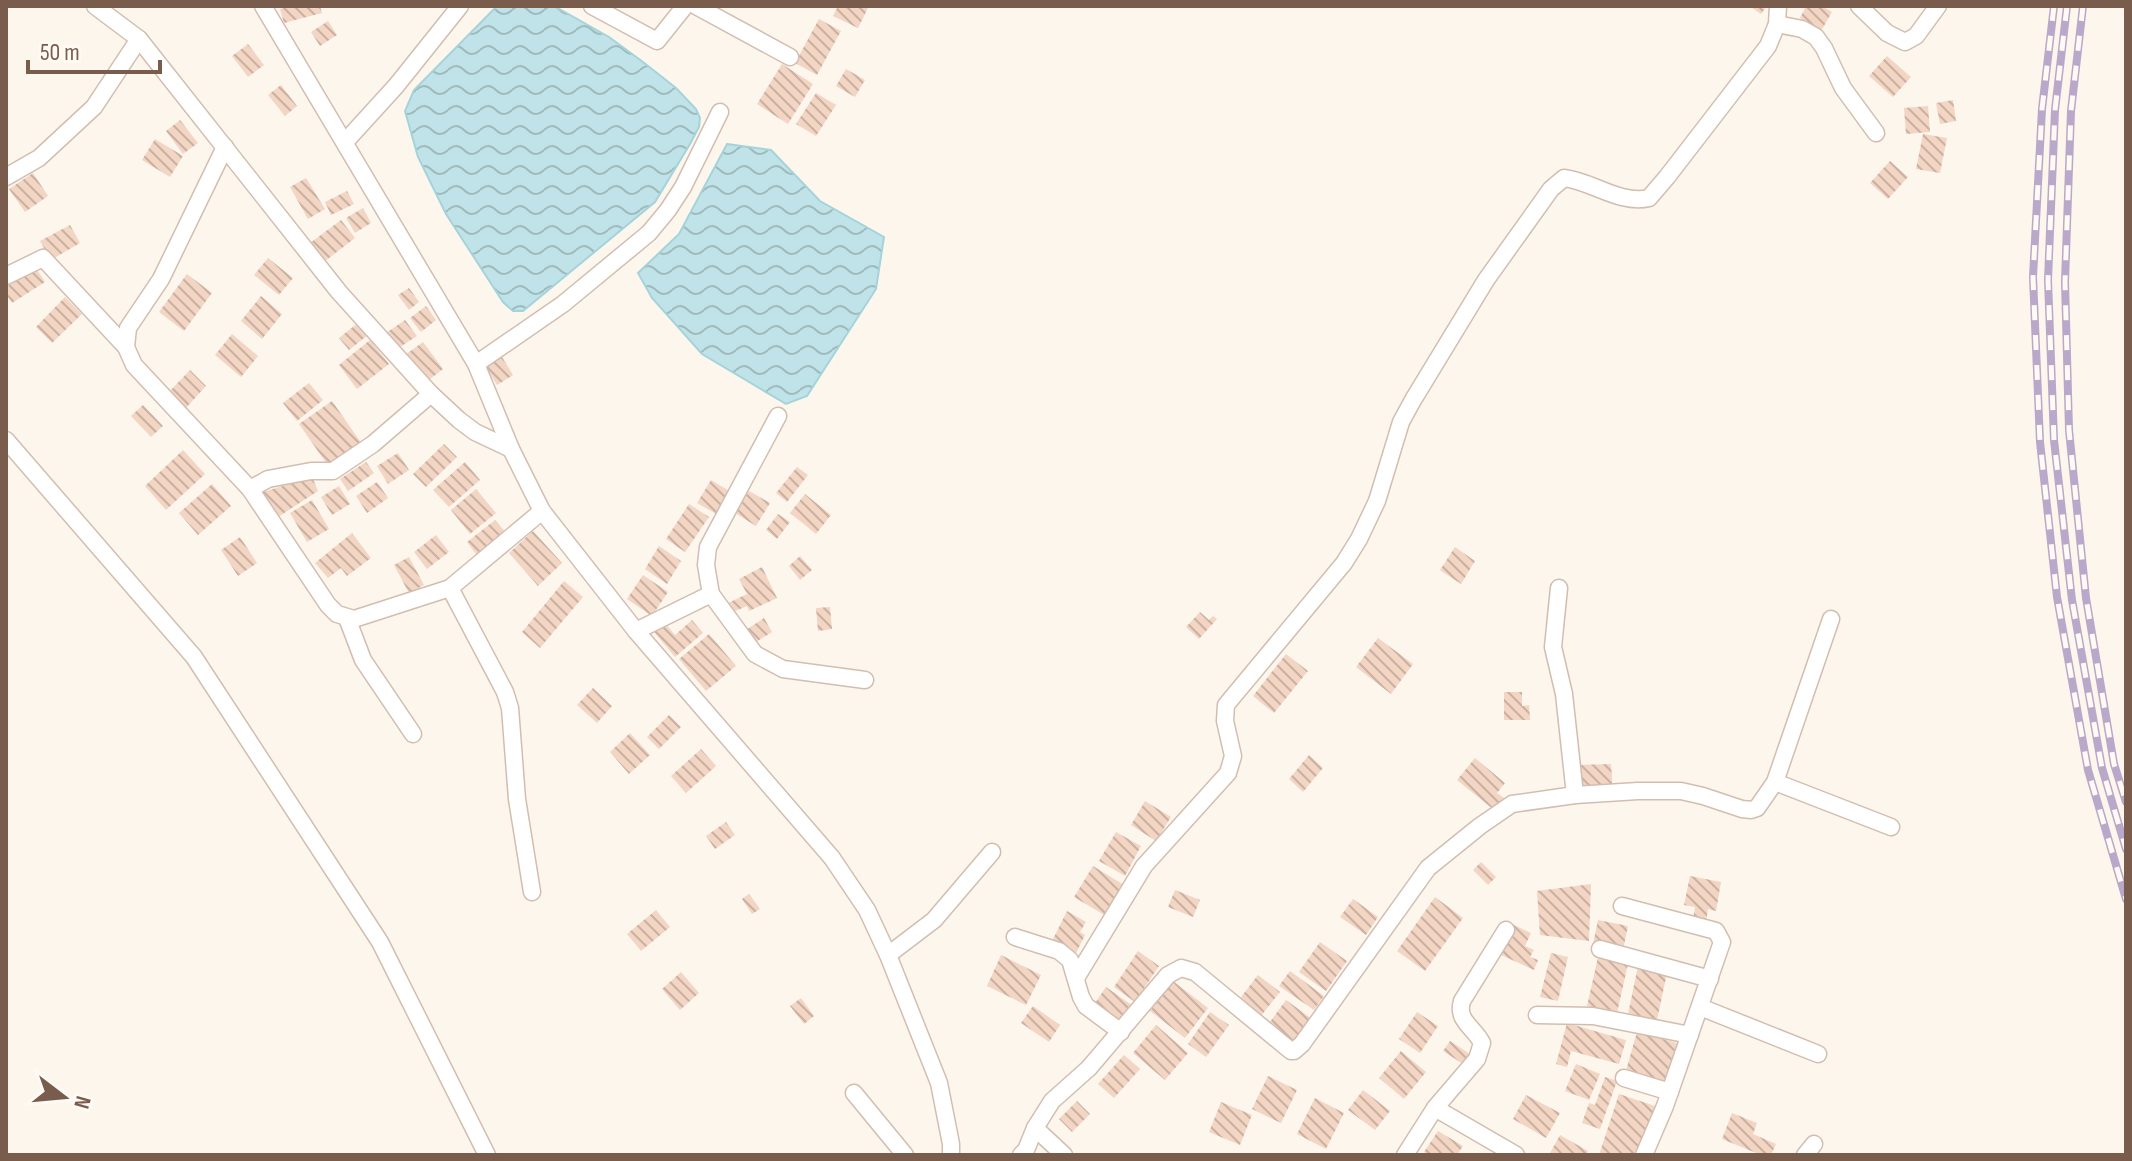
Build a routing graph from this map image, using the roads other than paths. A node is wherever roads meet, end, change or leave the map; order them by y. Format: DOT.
graph roads {
  1 [pos="95,6"];
  2 [pos="263,6"];
  3 [pos="460,6"];
  4 [pos="592,6"];
  5 [pos="685,6"];
  6 [pos="696,6"];
  7 [pos="1778,6"];
  8 [pos="1859,6"];
  9 [pos="1938,6"];
  10 [pos="1777,24"];
  11 [pos="139,39"];
  12 [pos="790,57"];
  13 [pos="720,112"];
  14 [pos="1876,133"];
  15 [pos="345,142"];
  16 [pos="225,147"];
  17 [pos="6,177"];
  18 [pos="6,276"];
  19 [pos="126,347"];
  20 [pos="476,364"];
  21 [pos="431,394"];
  22 [pos="778,416"];
  23 [pos="6,440"];
  24 [pos="511,449"];
  25 [pos="250,489"];
  26 [pos="542,511"];
  27 [pos="450,588"];
  28 [pos="1559,588"];
  29 [pos="711,594"];
  30 [pos="347,618"];
  31 [pos="1831,619"];
  32 [pos="636,631"];
  33 [pos="865,680"];
  34 [pos="413,734"];
  35 [pos="1775,782"];
  36 [pos="1575,795"];
  37 [pos="1891,827"];
  38 [pos="992,852"];
  39 [pos="532,892"];
  40 [pos="1622,906"];
  41 [pos="1506,930"];
  42 [pos="1015,937"];
  43 [pos="1600,949"];
  44 [pos="888,955"];
  45 [pos="1076,978"];
  46 [pos="1710,979"];
  47 [pos="1700,1007"];
  48 [pos="1537,1015"];
  49 [pos="1121,1032"];
  50 [pos="1690,1035"];
  51 [pos="1818,1054"];
  52 [pos="1624,1078"];
  53 [pos="1670,1092"];
  54 [pos="854,1093"];
  55 [pos="1435,1108"];
  56 [pos="1035,1128"];
  57 [pos="487,1155"];
  58 [pos="905,1155"];
  59 [pos="951,1155"];
  60 [pos="1021,1155"];
  61 [pos="1064,1155"];
  62 [pos="1405,1155"];
  63 [pos="1516,1155"];
  64 [pos="1644,1155"];
  1 -- 11 [label="street"];
  2 -- 15 [label="street"];
  3 -- 15 [label="street"];
  4 -- 5 [label="street"];
  6 -- 12 [label="street"];
  7 -- 10 [label="street"];
  8 -- 9 [label="street"];
  10 -- 14 [label="street"];
  10 -- 45 [label="street"];
  11 -- 16 [label="street"];
  11 -- 17 [label="street"];
  13 -- 20 [label="street"];
  15 -- 20 [label="street"];
  16 -- 19 [label="street"];
  16 -- 21 [label="street"];
  18 -- 19 [label="street"];
  19 -- 25 [label="street"];
  20 -- 24 [label="street"];
  21 -- 24 [label="street"];
  21 -- 25 [label="street"];
  22 -- 29 [label="street"];
  23 -- 57 [label="street"];
  24 -- 26 [label="street"];
  25 -- 30 [label="street"];
  26 -- 27 [label="street"];
  26 -- 32 [label="street"];
  27 -- 30 [label="street"];
  27 -- 39 [label="street"];
  28 -- 36 [label="street"];
  29 -- 32 [label="street"];
  29 -- 33 [label="street"];
  30 -- 34 [label="street"];
  31 -- 35 [label="street"];
  32 -- 44 [label="street"];
  35 -- 36 [label="street"];
  35 -- 37 [label="street"];
  36 -- 49 [label="street"];
  38 -- 44 [label="street"];
  40 -- 46 [label="street"];
  41 -- 55 [label="street"];
  42 -- 45 [label="street"];
  43 -- 46 [label="street"];
  44 -- 59 [label="street"];
  45 -- 49 [label="street"];
  46 -- 47 [label="street"];
  47 -- 50 [label="street"];
  47 -- 51 [label="street"];
  48 -- 50 [label="street"];
  49 -- 56 [label="street"];
  50 -- 53 [label="street"];
  52 -- 53 [label="street"];
  53 -- 64 [label="street"];
  54 -- 58 [label="street"];
  55 -- 62 [label="street"];
  55 -- 63 [label="street"];
  56 -- 60 [label="street"];
  56 -- 61 [label="street"];
}
